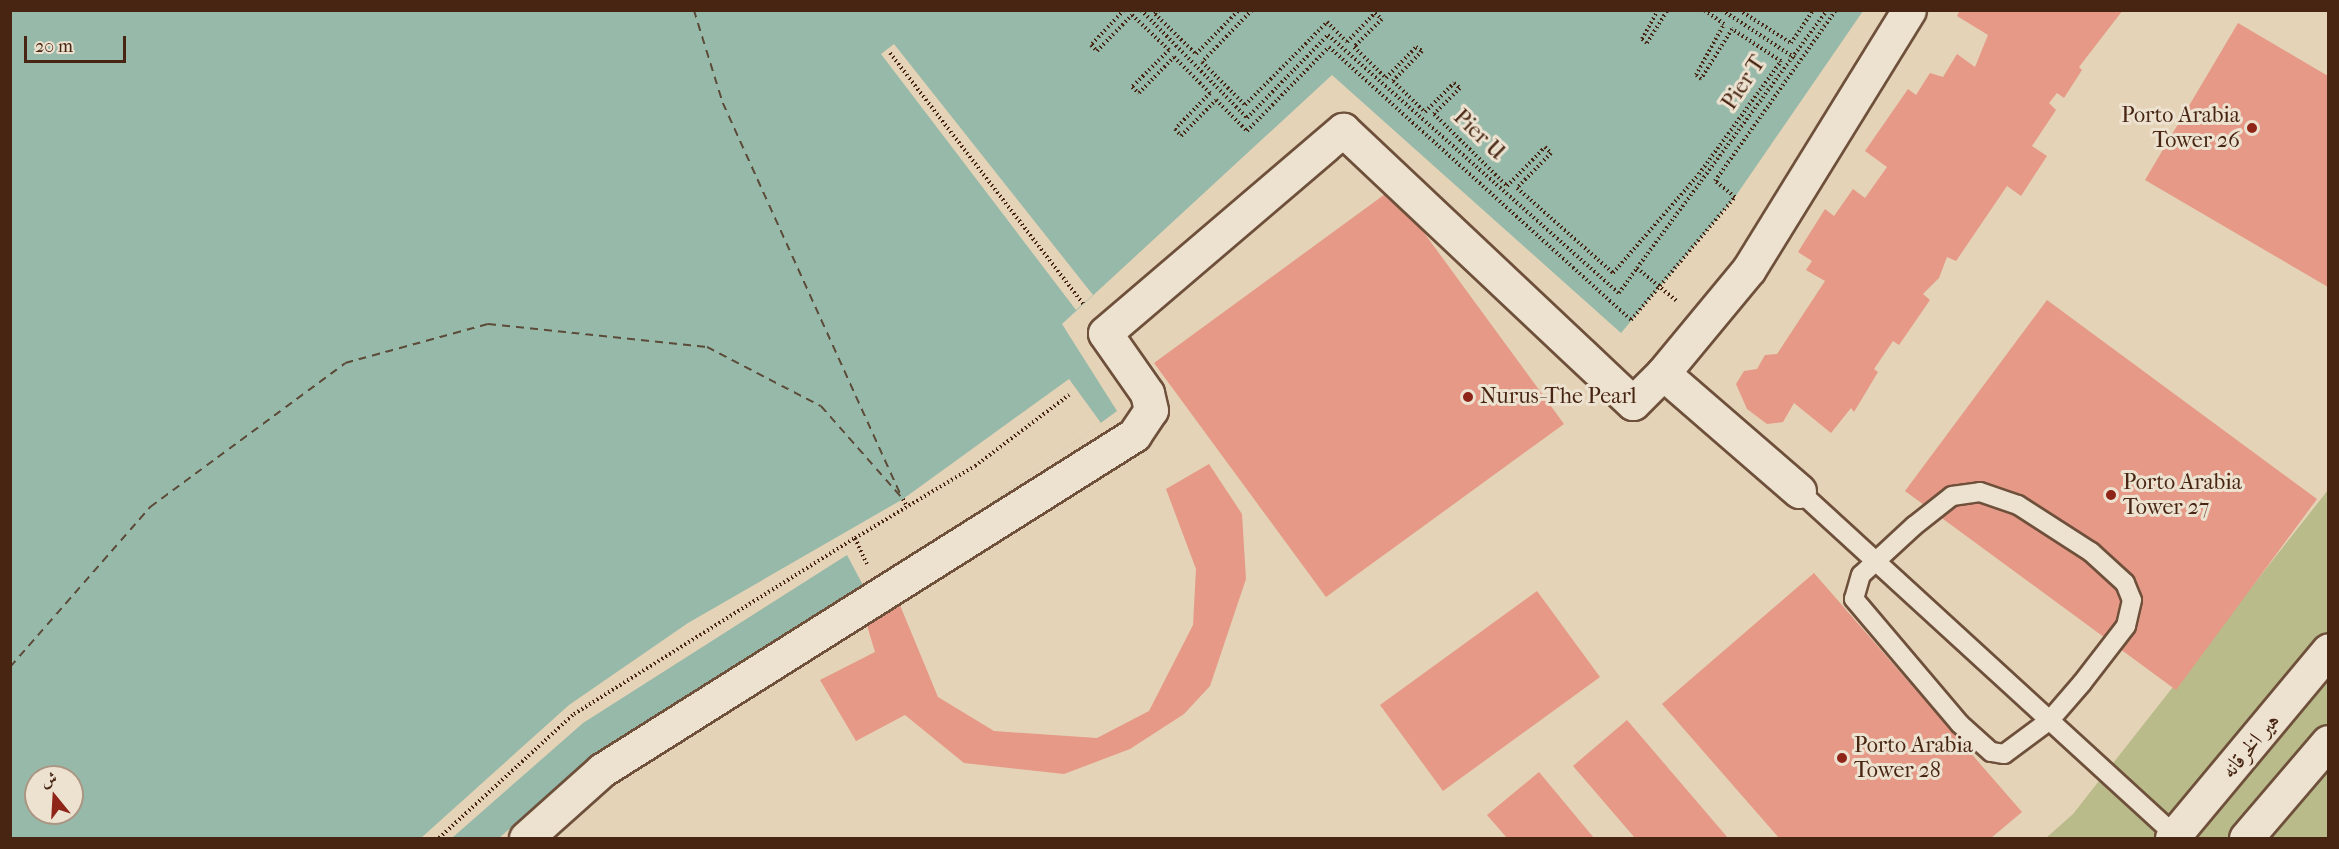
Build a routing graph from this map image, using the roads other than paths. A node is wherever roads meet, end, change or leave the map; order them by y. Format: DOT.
graph roads {
  1 [pos="1910,10"];
  2 [pos="1663,373"];
  3 [pos="1799,491"];
  4 [pos="1876,561"];
  5 [pos="2328,651"];
  6 [pos="2050,720"];
  7 [pos="2328,742"];
  8 [pos="2174,837"];
  9 [pos="526,838"];
  10 [pos="2246,838"];
  1 -- 2 [label="street"];
  2 -- 3 [label="street"];
  2 -- 9 [label="street"];
  3 -- 4 [label="lane"];
  4 -- 6 [label="lane"];
  4 -- 6 [label="lane"];
  4 -- 6 [label="lane"];
  5 -- 8 [label="street, هير الخرقانه"];
  6 -- 8 [label="lane"];
  7 -- 10 [label="street"];
}
